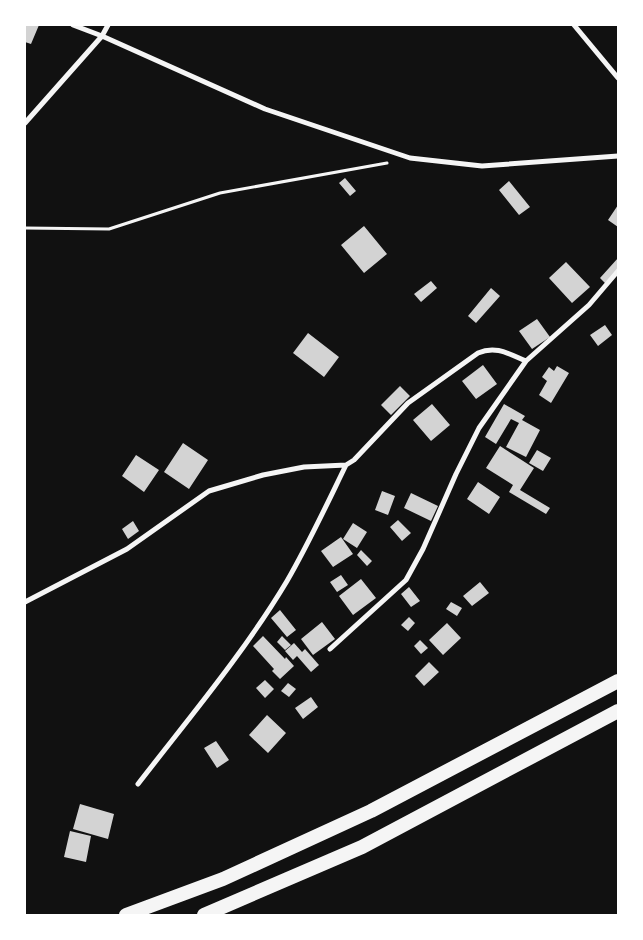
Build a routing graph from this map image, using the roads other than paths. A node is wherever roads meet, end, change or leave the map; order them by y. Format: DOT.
graph roads {
  1 [pos="73,25"];
  2 [pos="108,25"];
  3 [pos="574,25"];
  4 [pos="102,36"];
  5 [pos="618,78"];
  6 [pos="25,124"];
  7 [pos="618,156"];
  8 [pos="618,271"];
  9 [pos="526,361"];
  10 [pos="346,466"];
  11 [pos="25,602"];
  12 [pos="330,649"];
  13 [pos="618,681"];
  14 [pos="618,711"];
  15 [pos="138,784"];
  16 [pos="126,915"];
  17 [pos="204,915"];
  1 -- 4 [label="street"];
  2 -- 4 [label="street"];
  3 -- 5 [label="street"];
  4 -- 6 [label="street"];
  4 -- 7 [label="street"];
  8 -- 9 [label="street"];
  9 -- 10 [label="street"];
  9 -- 12 [label="street"];
  10 -- 11 [label="street"];
  10 -- 15 [label="street"];
  13 -- 16 [label="highway"];
  14 -- 17 [label="highway"];
}
